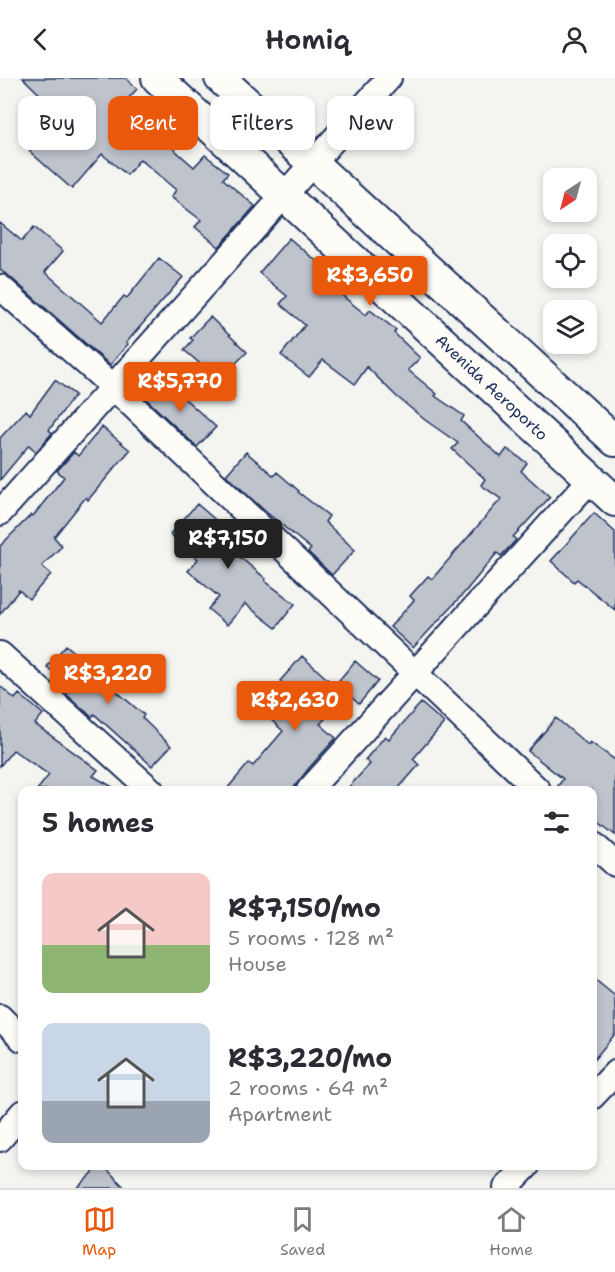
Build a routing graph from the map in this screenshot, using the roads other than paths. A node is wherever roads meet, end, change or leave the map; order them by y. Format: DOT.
graph roads {
  1 [pos="157,78"];
  2 [pos="220,78"];
  3 [pos="389,78"];
  4 [pos="313,163"];
  5 [pos="284,196"];
  6 [pos="0,287"];
  7 [pos="113,387"];
  8 [pos="615,441"];
  9 [pos="591,478"];
  10 [pos="615,501"];
  11 [pos="0,513"];
  12 [pos="0,654"];
  13 [pos="416,674"];
  14 [pos="147,786"];
  15 [pos="313,786"];
  16 [pos="534,786"];
  17 [pos="597,848"];
  18 [pos="615,864"];
  19 [pos="0,1017"];
  20 [pos="18,1035"];
  21 [pos="615,1073"];
  22 [pos="597,1092"];
  23 [pos="18,1118"];
  24 [pos="0,1139"];
  25 [pos="523,1170"];
  26 [pos="506,1188"];
  1 -- 5 [label="street, Avenida Aeroporto"];
  2 -- 4 [label="street"];
  3 -- 4 [label="street"];
  4 -- 5 [label="street"];
  4 -- 8 [label="street"];
  5 -- 7 [label="street"];
  5 -- 9 [label="street, Avenida Aeroporto"];
  6 -- 7 [label="street"];
  7 -- 11 [label="street"];
  7 -- 13 [label="street"];
  9 -- 10 [label="street, Avenida Aeroporto"];
  9 -- 13 [label="street"];
  12 -- 14 [label="street"];
  13 -- 15 [label="street"];
  13 -- 16 [label="street"];
  17 -- 18 [label="street"];
  19 -- 20 [label="street"];
  21 -- 22 [label="street"];
  23 -- 24 [label="street"];
  25 -- 26 [label="street"];
}
